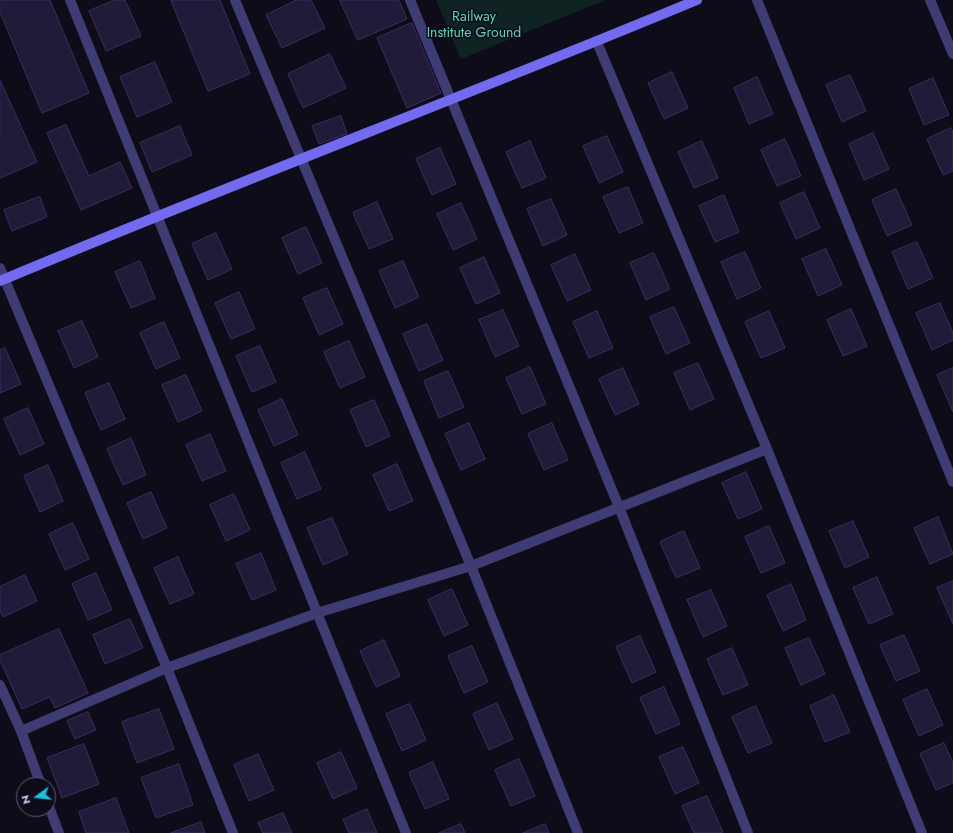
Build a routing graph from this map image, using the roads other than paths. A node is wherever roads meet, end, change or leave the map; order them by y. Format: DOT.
graph roads {
  1 [pos="70,0"];
  2 [pos="235,0"];
  3 [pos="410,0"];
  4 [pos="697,0"];
  5 [pos="757,0"];
  6 [pos="930,0"];
  7 [pos="597,42"];
  8 [pos="953,54"];
  9 [pos="451,99"];
  10 [pos="302,159"];
  11 [pos="158,217"];
  12 [pos="0,268"];
  13 [pos="2,280"];
  14 [pos="767,449"];
  15 [pos="950,466"];
  16 [pos="953,482"];
  17 [pos="619,507"];
  18 [pos="471,566"];
  19 [pos="317,613"];
  20 [pos="167,668"];
  21 [pos="1,689"];
  22 [pos="20,731"];
  23 [pos="38,777"];
  24 [pos="53,817"];
  25 [pos="59,833"];
  26 [pos="233,833"];
  27 [pos="406,833"];
  28 [pos="578,833"];
  29 [pos="748,833"];
  30 [pos="922,833"];
  1 -- 11 [label="street"];
  2 -- 10 [label="street"];
  3 -- 9 [label="street"];
  4 -- 7 [label="street"];
  5 -- 15 [label="street"];
  6 -- 8 [label="street"];
  7 -- 9 [label="street"];
  7 -- 14 [label="street"];
  9 -- 10 [label="street"];
  9 -- 17 [label="street"];
  10 -- 11 [label="street"];
  10 -- 18 [label="street"];
  11 -- 13 [label="street"];
  11 -- 19 [label="street"];
  12 -- 13 [label="street"];
  13 -- 20 [label="street"];
  14 -- 17 [label="street"];
  14 -- 30 [label="street"];
  15 -- 16 [label="street"];
  17 -- 18 [label="street"];
  17 -- 29 [label="street"];
  18 -- 19 [label="street"];
  18 -- 28 [label="street"];
  19 -- 20 [label="street"];
  19 -- 27 [label="street"];
  20 -- 22 [label="street"];
  20 -- 26 [label="street"];
  21 -- 22 [label="street"];
  22 -- 23 [label="street"];
  24 -- 25 [label="street"];
}
